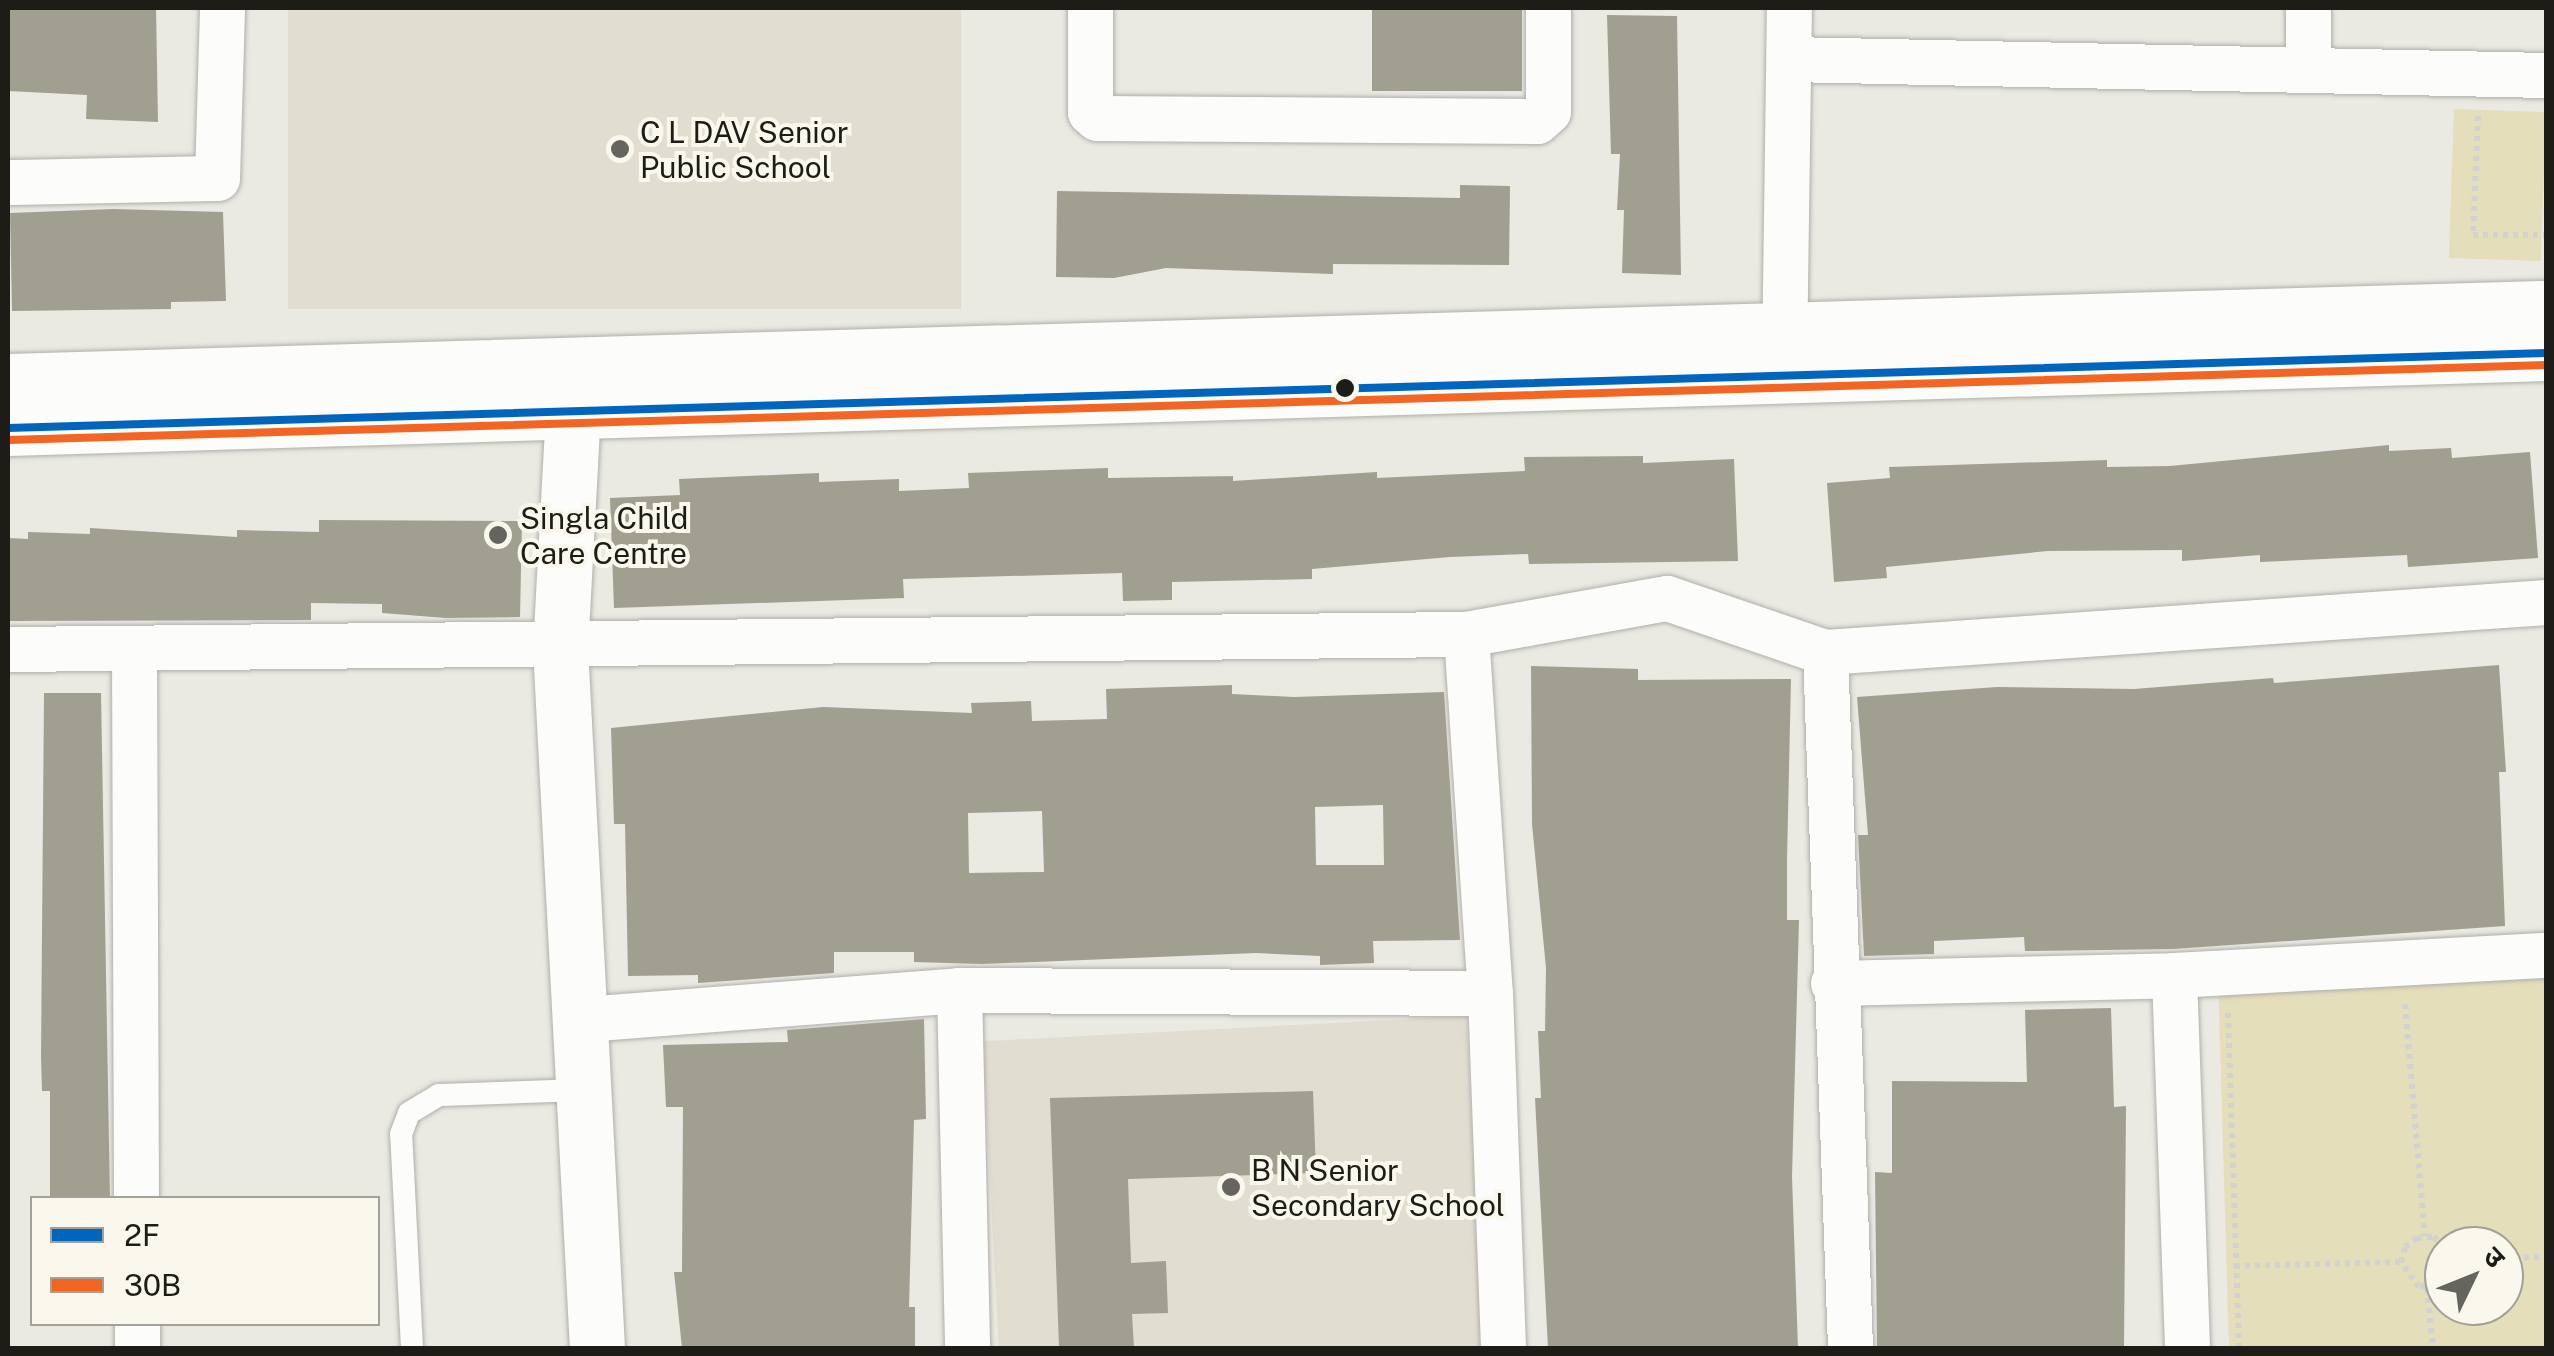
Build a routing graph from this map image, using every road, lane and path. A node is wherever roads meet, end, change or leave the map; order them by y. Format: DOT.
graph roads {
  1 [pos="222,8"];
  2 [pos="1090,8"];
  3 [pos="1548,8"];
  4 [pos="1789,8"];
  5 [pos="2308,8"];
  6 [pos="1789,58"];
  7 [pos="2308,70"];
  8 [pos="2546,75"];
  9 [pos="2493,117"];
  10 [pos="8,182"];
  11 [pos="2546,235"];
  12 [pos="2546,308"];
  13 [pos="1784,353"];
  14 [pos="2546,353"];
  15 [pos="8,382"];
  16 [pos="576,388"];
  17 [pos="8,428"];
  18 [pos="2546,602"];
  19 [pos="1466,634"];
  20 [pos="560,646"];
  21 [pos="8,650"];
  22 [pos="134,650"];
  23 [pos="1826,652"];
  24 [pos="2546,955"];
  25 [pos="2174,975"];
  26 [pos="1833,983"];
  27 [pos="959,990"];
  28 [pos="1490,993"];
  29 [pos="2405,1002"];
  30 [pos="2423,1002"];
  31 [pos="2386,1003"];
  32 [pos="2247,1005"];
  33 [pos="584,1019"];
  34 [pos="586,1090"];
  35 [pos="136,1196"];
  36 [pos="2424,1226"];
  37 [pos="2424,1236"];
  38 [pos="2401,1262"];
  39 [pos="2236,1266"];
  40 [pos="2184,1267"];
  41 [pos="2424,1287"];
  42 [pos="412,1348"];
  43 [pos="597,1348"];
  44 [pos="966,1348"];
  45 [pos="1504,1348"];
  46 [pos="1850,1348"];
  47 [pos="2187,1348"];
  48 [pos="2239,1348"];
  1 -- 10 [label="street"];
  2 -- 3 [label="street"];
  4 -- 6 [label="street"];
  5 -- 7 [label="street"];
  6 -- 7 [label="street"];
  6 -- 13 [label="street"];
  7 -- 8 [label="street"];
  9 -- 11 [label="path"];
  12 -- 13 [label="street"];
  13 -- 14 [label="street"];
  13 -- 16 [label="street"];
  15 -- 16 [label="street"];
  16 -- 17 [label="street"];
  16 -- 20 [label="street"];
  18 -- 23 [label="street"];
  19 -- 20 [label="street"];
  19 -- 23 [label="street"];
  19 -- 28 [label="street"];
  20 -- 22 [label="street"];
  20 -- 33 [label="street"];
  21 -- 22 [label="street"];
  22 -- 35 [label="street"];
  23 -- 26 [label="street"];
  24 -- 25 [label="street"];
  25 -- 26 [label="street"];
  25 -- 40 [label="street"];
  26 -- 46 [label="street"];
  27 -- 28 [label="street"];
  27 -- 33 [label="street"];
  27 -- 44 [label="street"];
  28 -- 45 [label="street"];
  29 -- 30 [label="path"];
  29 -- 31 [label="path"];
  29 -- 36 [label="path"];
  32 -- 39 [label="path"];
  33 -- 34 [label="street"];
  34 -- 42 [label="lane"];
  34 -- 43 [label="street"];
  37 -- 38 [label="path"];
  38 -- 39 [label="path"];
  38 -- 41 [label="path"];
  39 -- 40 [label="path"];
  39 -- 48 [label="path"];
  40 -- 47 [label="street"];
}
